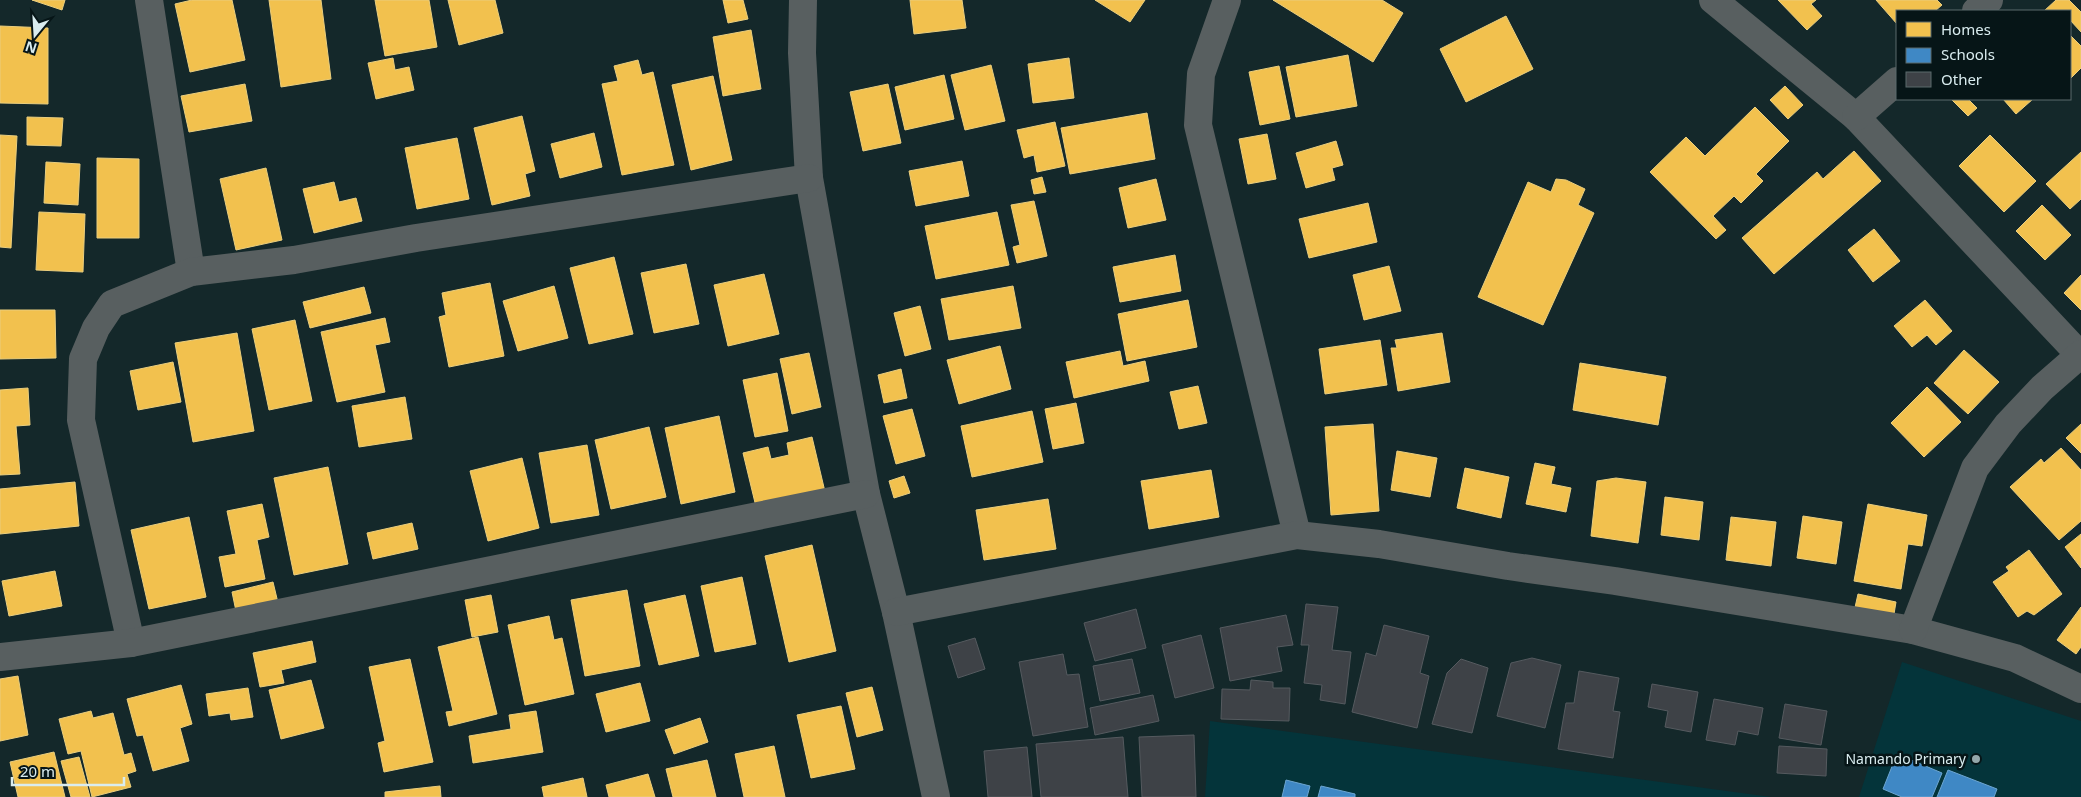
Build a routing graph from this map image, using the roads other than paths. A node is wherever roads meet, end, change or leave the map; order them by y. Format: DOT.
graph roads {
  1 [pos="149,0"];
  2 [pos="803,0"];
  3 [pos="1227,0"];
  4 [pos="1713,0"];
  5 [pos="1989,0"];
  6 [pos="1977,10"];
  7 [pos="1896,82"];
  8 [pos="1856,117"];
  9 [pos="809,178"];
  10 [pos="192,272"];
  11 [pos="2080,355"];
  12 [pos="866,494"];
  13 [pos="1297,535"];
  14 [pos="896,612"];
  15 [pos="1913,630"];
  16 [pos="131,643"];
  17 [pos="0,657"];
  18 [pos="2081,689"];
  19 [pos="936,797"];
  1 -- 10 [label="street"];
  2 -- 9 [label="street"];
  3 -- 13 [label="street"];
  4 -- 8 [label="street"];
  5 -- 6 [label="street"];
  7 -- 8 [label="street"];
  8 -- 11 [label="street"];
  9 -- 10 [label="street"];
  9 -- 12 [label="street"];
  10 -- 16 [label="street"];
  11 -- 15 [label="street"];
  12 -- 14 [label="street"];
  12 -- 16 [label="street"];
  13 -- 14 [label="street"];
  13 -- 15 [label="street"];
  14 -- 19 [label="street"];
  15 -- 18 [label="street"];
  16 -- 17 [label="street"];
}
